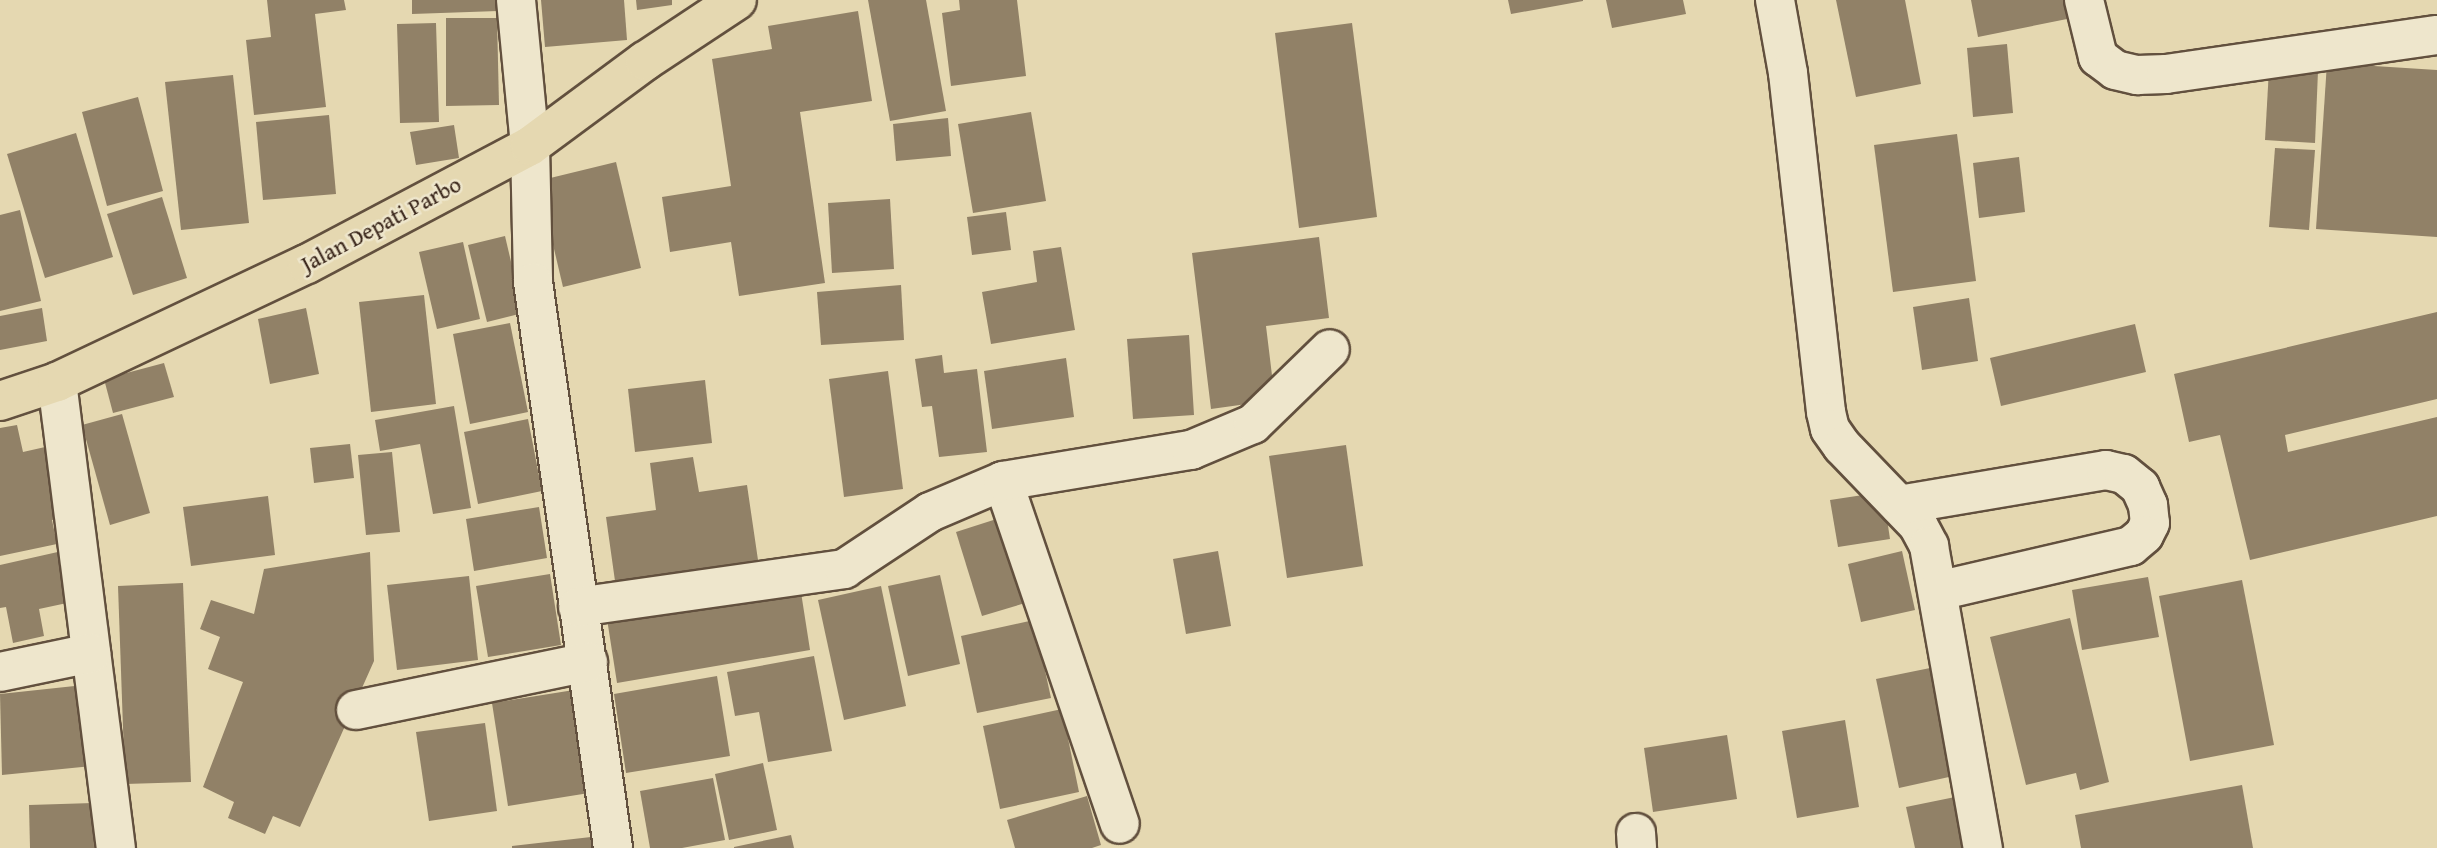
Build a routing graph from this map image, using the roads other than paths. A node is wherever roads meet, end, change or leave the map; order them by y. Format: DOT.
graph roads {
  1 [pos="516,0"];
  2 [pos="737,0"];
  3 [pos="1775,0"];
  4 [pos="2084,0"];
  5 [pos="2437,34"];
  6 [pos="530,146"];
  7 [pos="1330,349"];
  8 [pos="57,382"];
  9 [pos="0,401"];
  10 [pos="1003,481"];
  11 [pos="1899,505"];
  12 [pos="1938,591"];
  13 [pos="578,607"];
  14 [pos="91,653"];
  15 [pos="588,662"];
  16 [pos="0,672"];
  17 [pos="356,710"];
  18 [pos="1120,824"];
  19 [pos="116,848"];
  20 [pos="613,848"];
  21 [pos="1983,848"];
  1 -- 6 [label="street"];
  2 -- 6 [label="main road, Jalan Depati Parbo"];
  3 -- 11 [label="street"];
  4 -- 5 [label="street"];
  6 -- 8 [label="main road, Jalan Depati Parbo"];
  6 -- 13 [label="street"];
  7 -- 10 [label="street"];
  8 -- 9 [label="main road, Jalan Depati Parbo"];
  8 -- 14 [label="street"];
  10 -- 13 [label="street"];
  10 -- 18 [label="street"];
  11 -- 12 [label="street"];
  11 -- 12 [label="street"];
  12 -- 21 [label="street"];
  13 -- 15 [label="street"];
  14 -- 16 [label="street"];
  14 -- 19 [label="street"];
  15 -- 17 [label="street"];
  15 -- 20 [label="street"];
}
